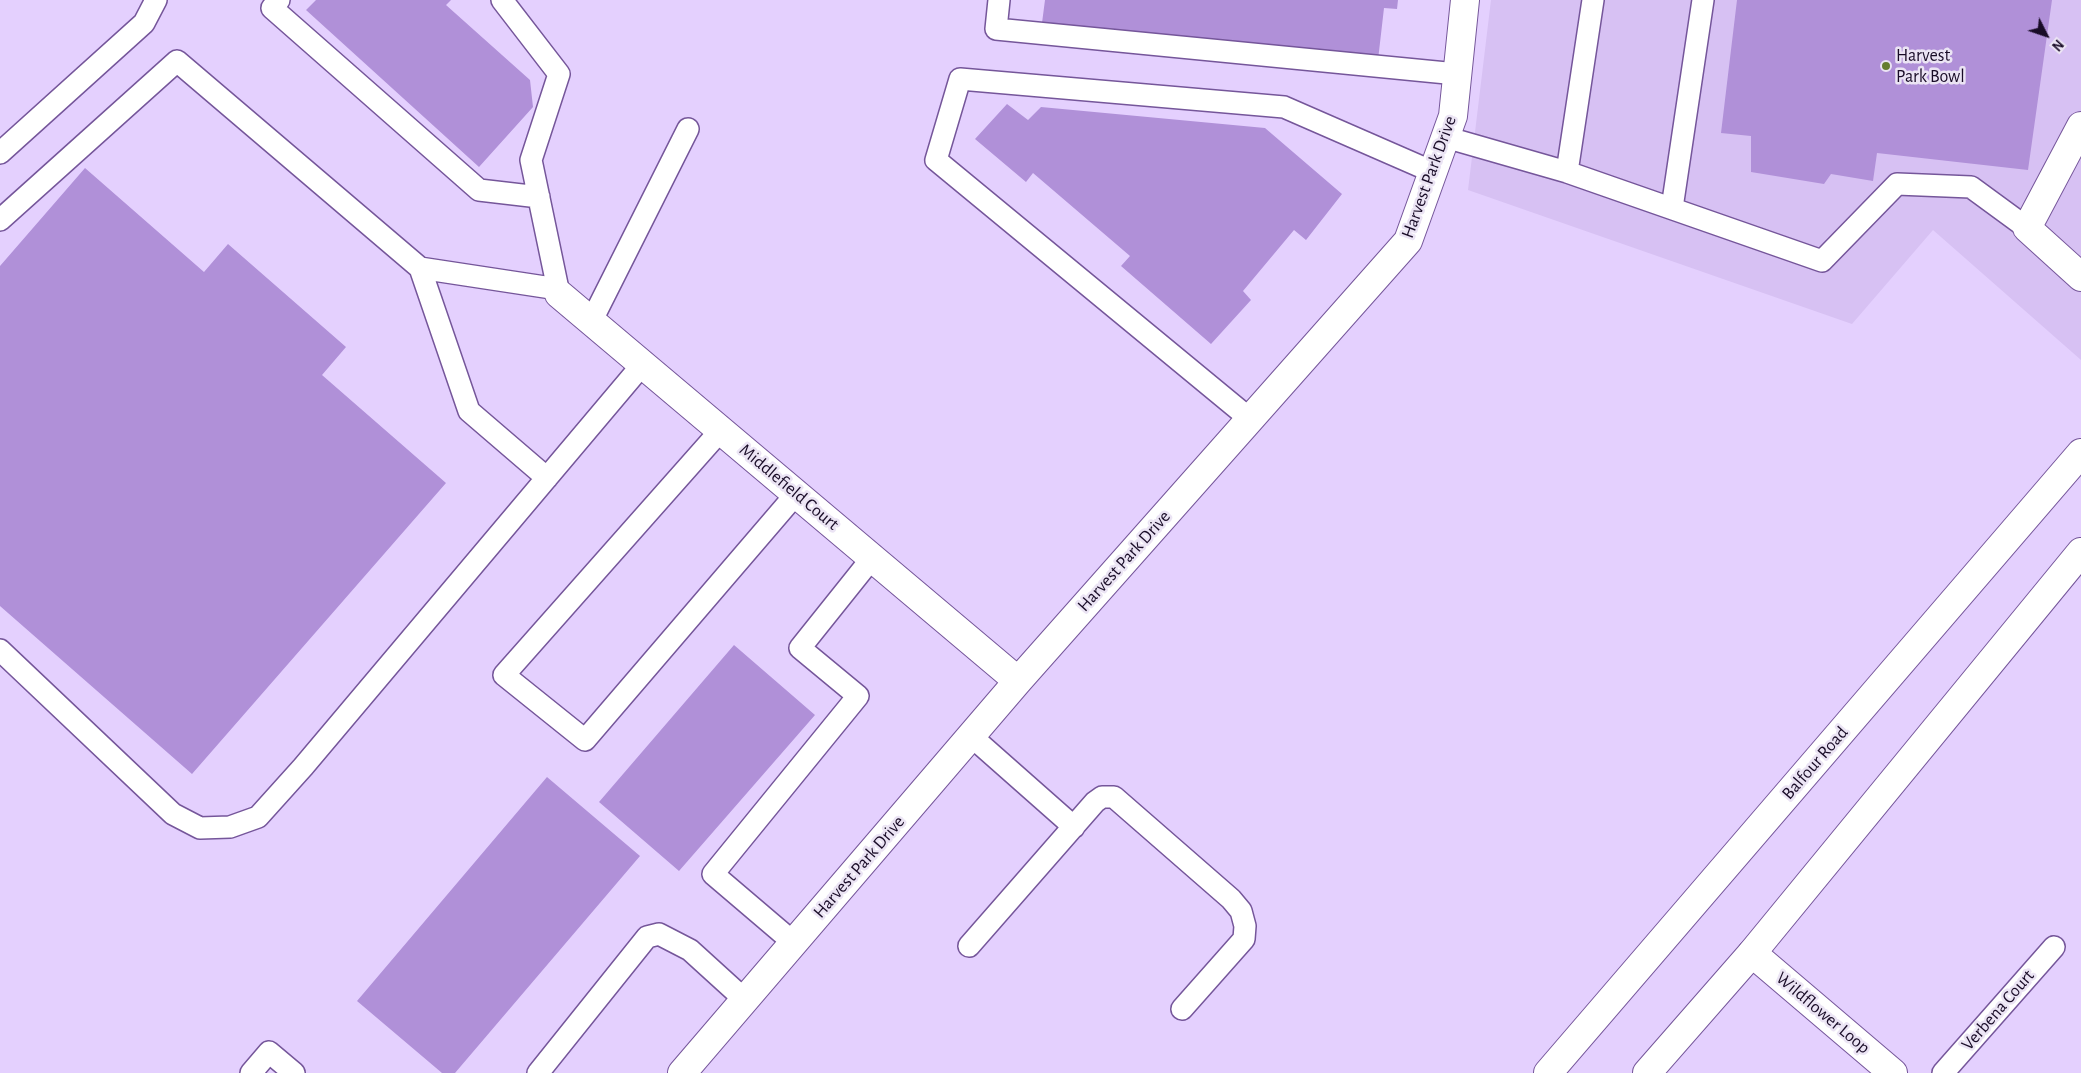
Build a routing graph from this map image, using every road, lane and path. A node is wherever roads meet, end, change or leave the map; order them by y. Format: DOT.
graph roads {
  1 [pos="156,0"];
  2 [pos="279,0"];
  3 [pos="502,0"];
  4 [pos="999,0"];
  5 [pos="1466,0"];
  6 [pos="1592,0"];
  7 [pos="1703,0"];
  8 [pos="1458,74"];
  9 [pos="2081,126"];
  10 [pos="688,129"];
  11 [pos="1445,137"];
  12 [pos="0,153"];
  13 [pos="1433,172"];
  14 [pos="1567,172"];
  15 [pos="539,198"];
  16 [pos="1672,208"];
  17 [pos="0,220"];
  18 [pos="2027,228"];
  19 [pos="420,268"];
  20 [pos="2081,277"];
  21 [pos="558,292"];
  22 [pos="591,322"];
  23 [pos="642,365"];
  24 [pos="1250,419"];
  25 [pos="721,430"];
  26 [pos="2081,453"];
  27 [pos="547,478"];
  28 [pos="796,494"];
  29 [pos="2081,552"];
  30 [pos="872,558"];
  31 [pos="0,650"];
  32 [pos="1018,681"];
  33 [pos="971,736"];
  34 [pos="1074,827"];
  35 [pos="794,943"];
  36 [pos="969,946"];
  37 [pos="2054,947"];
  38 [pos="1752,953"];
  39 [pos="745,1000"];
  40 [pos="1182,1009"];
  41 [pos="251,1073"];
  42 [pos="294,1073"];
  43 [pos="538,1073"];
  44 [pos="682,1073"];
  45 [pos="1548,1073"];
  46 [pos="1647,1073"];
  47 [pos="1894,1073"];
  48 [pos="1943,1073"];
  1 -- 12 [label="lane"];
  2 -- 15 [label="lane"];
  3 -- 15 [label="lane"];
  4 -- 8 [label="lane"];
  5 -- 8 [label="street, Harvest Park Drive"];
  6 -- 14 [label="lane"];
  7 -- 16 [label="lane"];
  8 -- 11 [label="street, Harvest Park Drive"];
  9 -- 18 [label="street"];
  10 -- 22 [label="lane"];
  11 -- 13 [label="street, Harvest Park Drive"];
  11 -- 14 [label="lane"];
  13 -- 24 [label="street, Harvest Park Drive"];
  13 -- 24 [label="lane"];
  14 -- 16 [label="lane"];
  15 -- 21 [label="lane"];
  16 -- 18 [label="lane"];
  17 -- 19 [label="lane"];
  18 -- 20 [label="street"];
  19 -- 21 [label="lane"];
  19 -- 27 [label="lane"];
  21 -- 22 [label="street, Middlefield Court"];
  22 -- 23 [label="street, Middlefield Court"];
  23 -- 25 [label="street, Middlefield Court"];
  23 -- 27 [label="lane"];
  24 -- 32 [label="street, Harvest Park Drive"];
  25 -- 28 [label="street, Middlefield Court"];
  25 -- 28 [label="lane"];
  26 -- 45 [label="street, Balfour Road"];
  27 -- 31 [label="lane"];
  28 -- 30 [label="street, Middlefield Court"];
  29 -- 38 [label="street"];
  30 -- 32 [label="street, Middlefield Court"];
  30 -- 35 [label="lane"];
  32 -- 33 [label="street, Harvest Park Drive"];
  33 -- 34 [label="lane"];
  33 -- 35 [label="street, Harvest Park Drive"];
  34 -- 36 [label="lane"];
  34 -- 40 [label="lane"];
  35 -- 39 [label="street, Harvest Park Drive"];
  37 -- 48 [label="lane, Verbena Court"];
  38 -- 46 [label="street"];
  38 -- 47 [label="street, Wildflower Loop"];
  39 -- 43 [label="lane"];
  39 -- 44 [label="street, Harvest Park Drive"];
  41 -- 42 [label="lane"];
}
